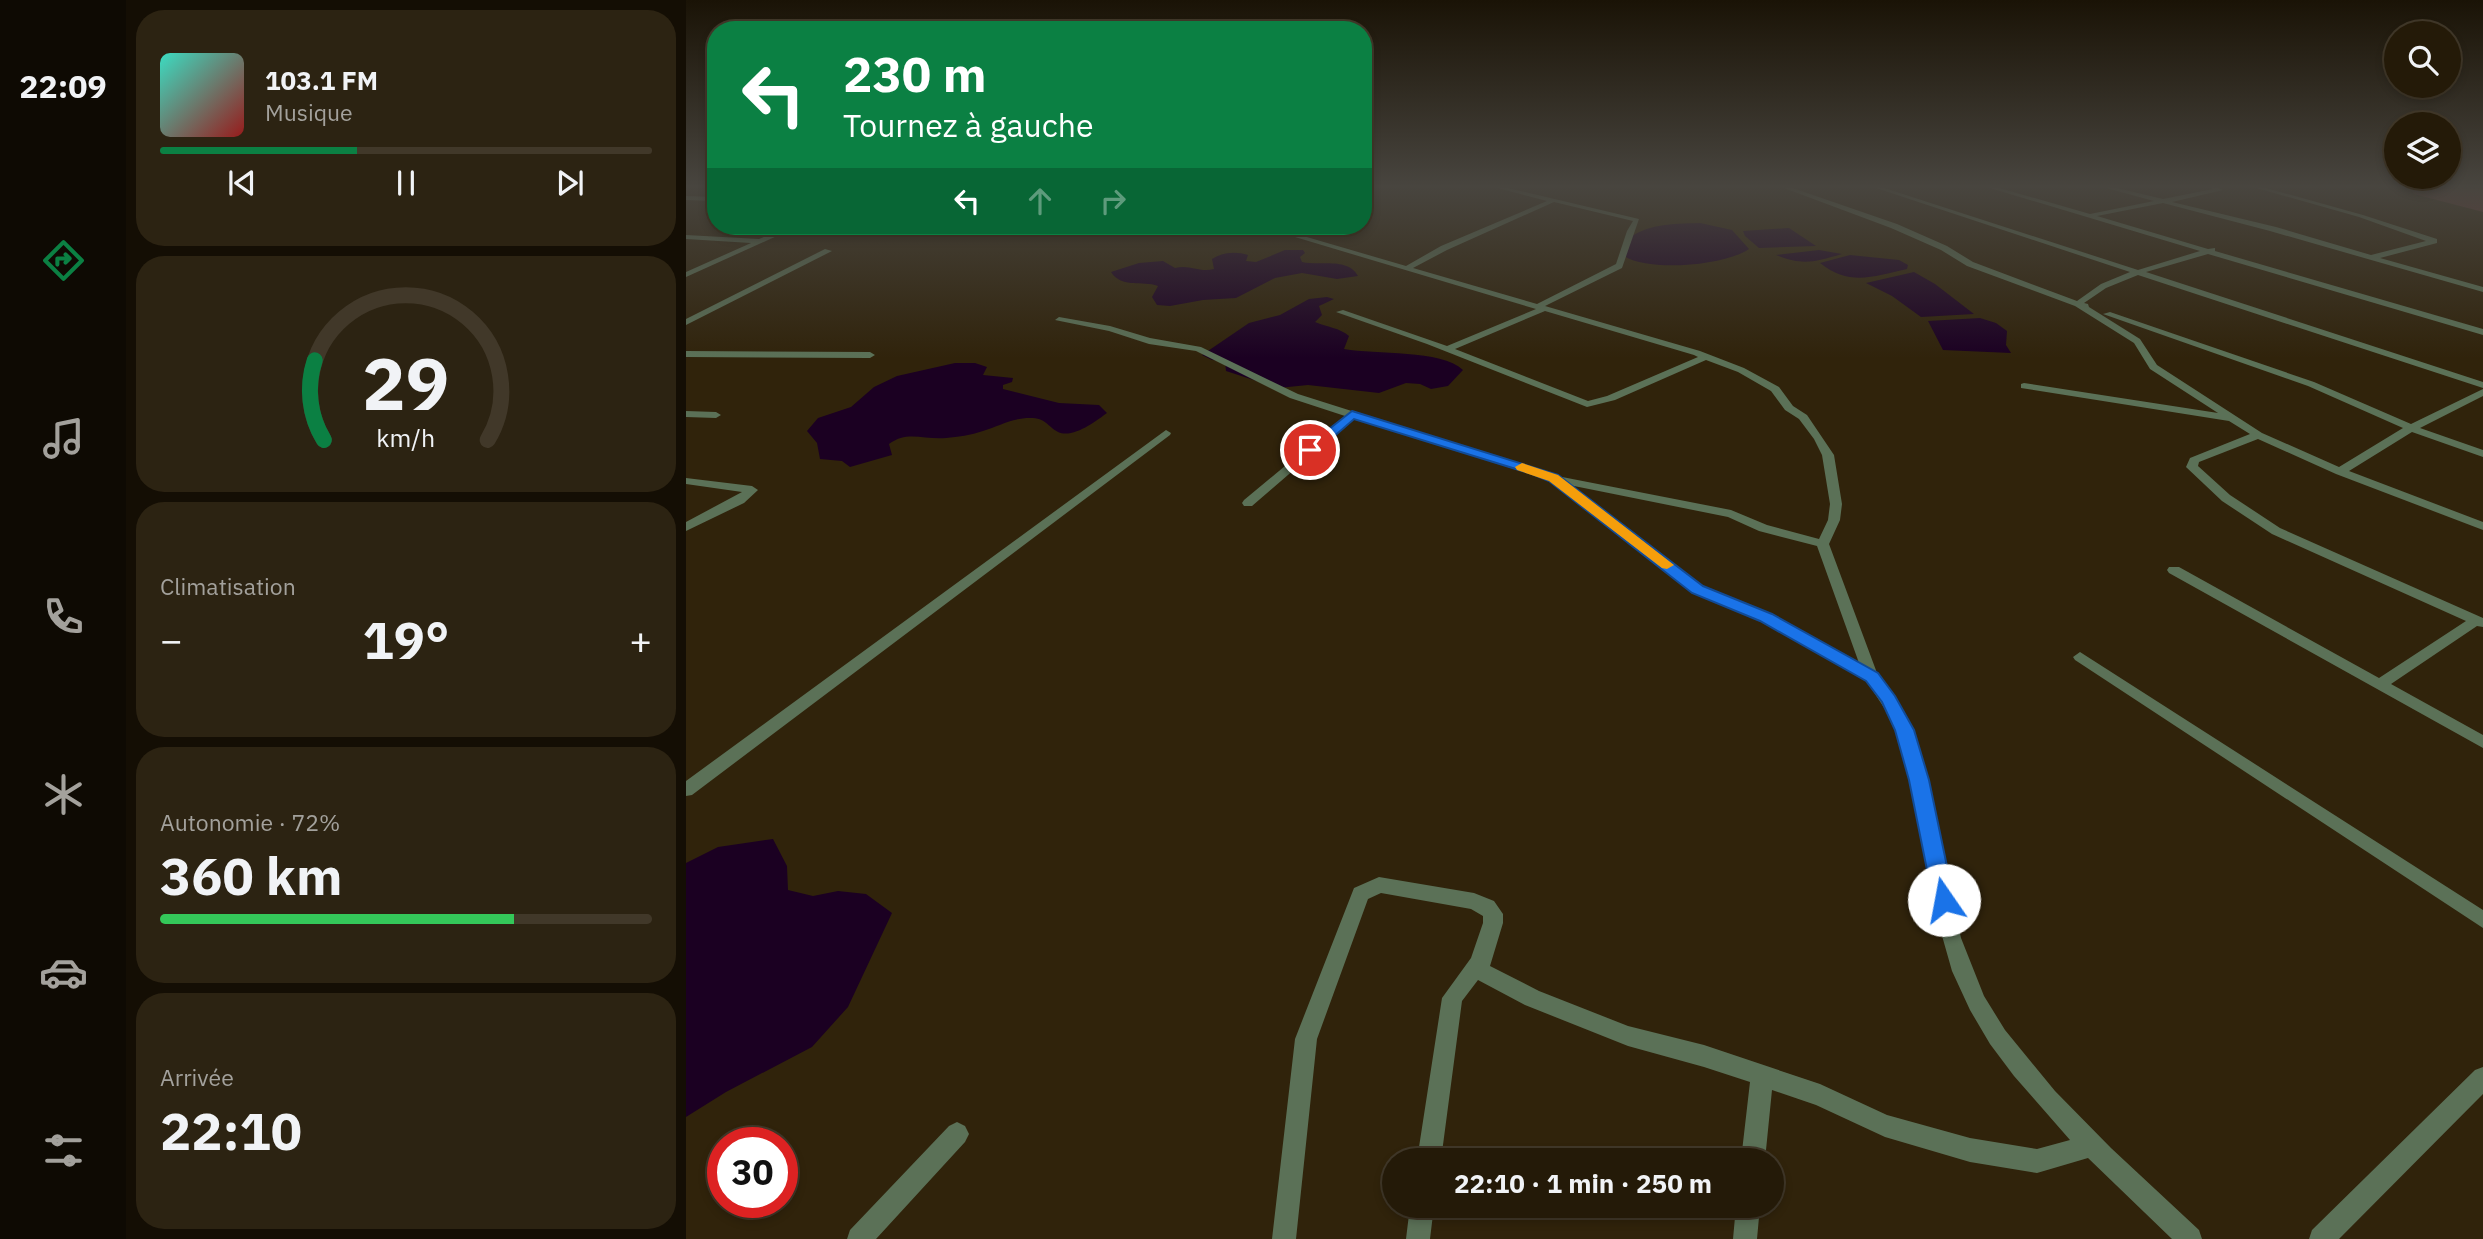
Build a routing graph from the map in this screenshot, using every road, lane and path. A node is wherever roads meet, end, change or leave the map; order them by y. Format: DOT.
graph roads {
  1 [pos="754,243"];
  2 [pos="1322,243"];
  3 [pos="1456,243"];
  4 [pos="1626,243"];
  5 [pos="1932,243"];
  6 [pos="2046,243"];
  7 [pos="2186,243"];
  8 [pos="2320,243"];
  9 [pos="2427,243"];
  10 [pos="2212,250"];
  11 [pos="828,251"];
  12 [pos="2373,257"];
  13 [pos="1409,267"];
  14 [pos="2138,273"];
  15 [pos="686,275"];
  16 [pos="2483,290"];
  17 [pos="2078,304"];
  18 [pos="1541,308"];
  19 [pos="1340,312"];
  20 [pos="1059,320"];
  21 [pos="686,322"];
  22 [pos="2483,332"];
  23 [pos="1447,349"];
  24 [pos="686,354"];
  25 [pos="870,355"];
  26 [pos="1705,356"];
  27 [pos="2483,385"];
  28 [pos="2024,386"];
  29 [pos="2483,392"];
  30 [pos="686,414"];
  31 [pos="716,415"];
  32 [pos="1352,415"];
  33 [pos="2235,420"];
  34 [pos="2411,428"];
  35 [pos="1166,433"];
  36 [pos="2258,435"];
  37 [pos="2483,454"];
  38 [pos="2340,472"];
  39 [pos="1553,478"];
  40 [pos="686,481"];
  41 [pos="1248,503"];
  42 [pos="2483,526"];
  43 [pos="686,527"];
  44 [pos="1823,544"];
  45 [pos="2174,570"];
  46 [pos="2479,621"];
  47 [pos="2080,657"];
  48 [pos="1872,677"];
  49 [pos="2379,685"];
  50 [pos="2483,742"];
  51 [pos="686,789"];
  52 [pos="2483,920"];
  53 [pos="1479,963"];
  54 [pos="1762,1076"];
  55 [pos="2483,1078"];
  56 [pos="957,1134"];
  57 [pos="2094,1145"];
  58 [pos="1431,1148"];
  59 [pos="1754,1148"];
  60 [pos="1421,1218"];
  61 [pos="1747,1218"];
  62 [pos="859,1239"];
  63 [pos="1284,1239"];
  64 [pos="1418,1239"];
  65 [pos="1745,1239"];
  66 [pos="2190,1239"];
  67 [pos="2321,1239"];
  1 -- 15 [label="street"];
  2 -- 13 [label="street"];
  3 -- 13 [label="street"];
  4 -- 18 [label="street"];
  5 -- 17 [label="street"];
  6 -- 14 [label="street"];
  7 -- 10 [label="street"];
  8 -- 12 [label="street"];
  9 -- 12 [label="street"];
  10 -- 14 [label="street"];
  10 -- 22 [label="street"];
  11 -- 21 [label="street"];
  12 -- 16 [label="street"];
  13 -- 18 [label="street"];
  14 -- 17 [label="street"];
  14 -- 27 [label="street"];
  17 -- 33 [label="street"];
  17 -- 34 [label="street"];
  18 -- 23 [label="street"];
  18 -- 26 [label="street"];
  19 -- 23 [label="street"];
  20 -- 32 [label="street"];
  23 -- 26 [label="street"];
  24 -- 25 [label="street"];
  26 -- 44 [label="street"];
  28 -- 33 [label="street"];
  29 -- 34 [label="street"];
  30 -- 31 [label="street"];
  32 -- 39 [label="street"];
  32 -- 41 [label="street"];
  33 -- 36 [label="street"];
  34 -- 37 [label="street"];
  34 -- 38 [label="street"];
  35 -- 51 [label="street"];
  36 -- 38 [label="street"];
  36 -- 46 [label="street"];
  38 -- 42 [label="street"];
  39 -- 44 [label="street"];
  39 -- 48 [label="street"];
  40 -- 43 [label="street"];
  44 -- 48 [label="street"];
  45 -- 49 [label="street"];
  46 -- 49 [label="street"];
  47 -- 52 [label="street"];
  48 -- 57 [label="street"];
  49 -- 50 [label="street"];
  53 -- 54 [label="street"];
  53 -- 58 [label="street"];
  53 -- 63 [label="street"];
  54 -- 57 [label="street"];
  54 -- 59 [label="street"];
  55 -- 67 [label="street"];
  56 -- 62 [label="street"];
  57 -- 66 [label="street"];
  60 -- 64 [label="street"];
  61 -- 65 [label="street"];
}
